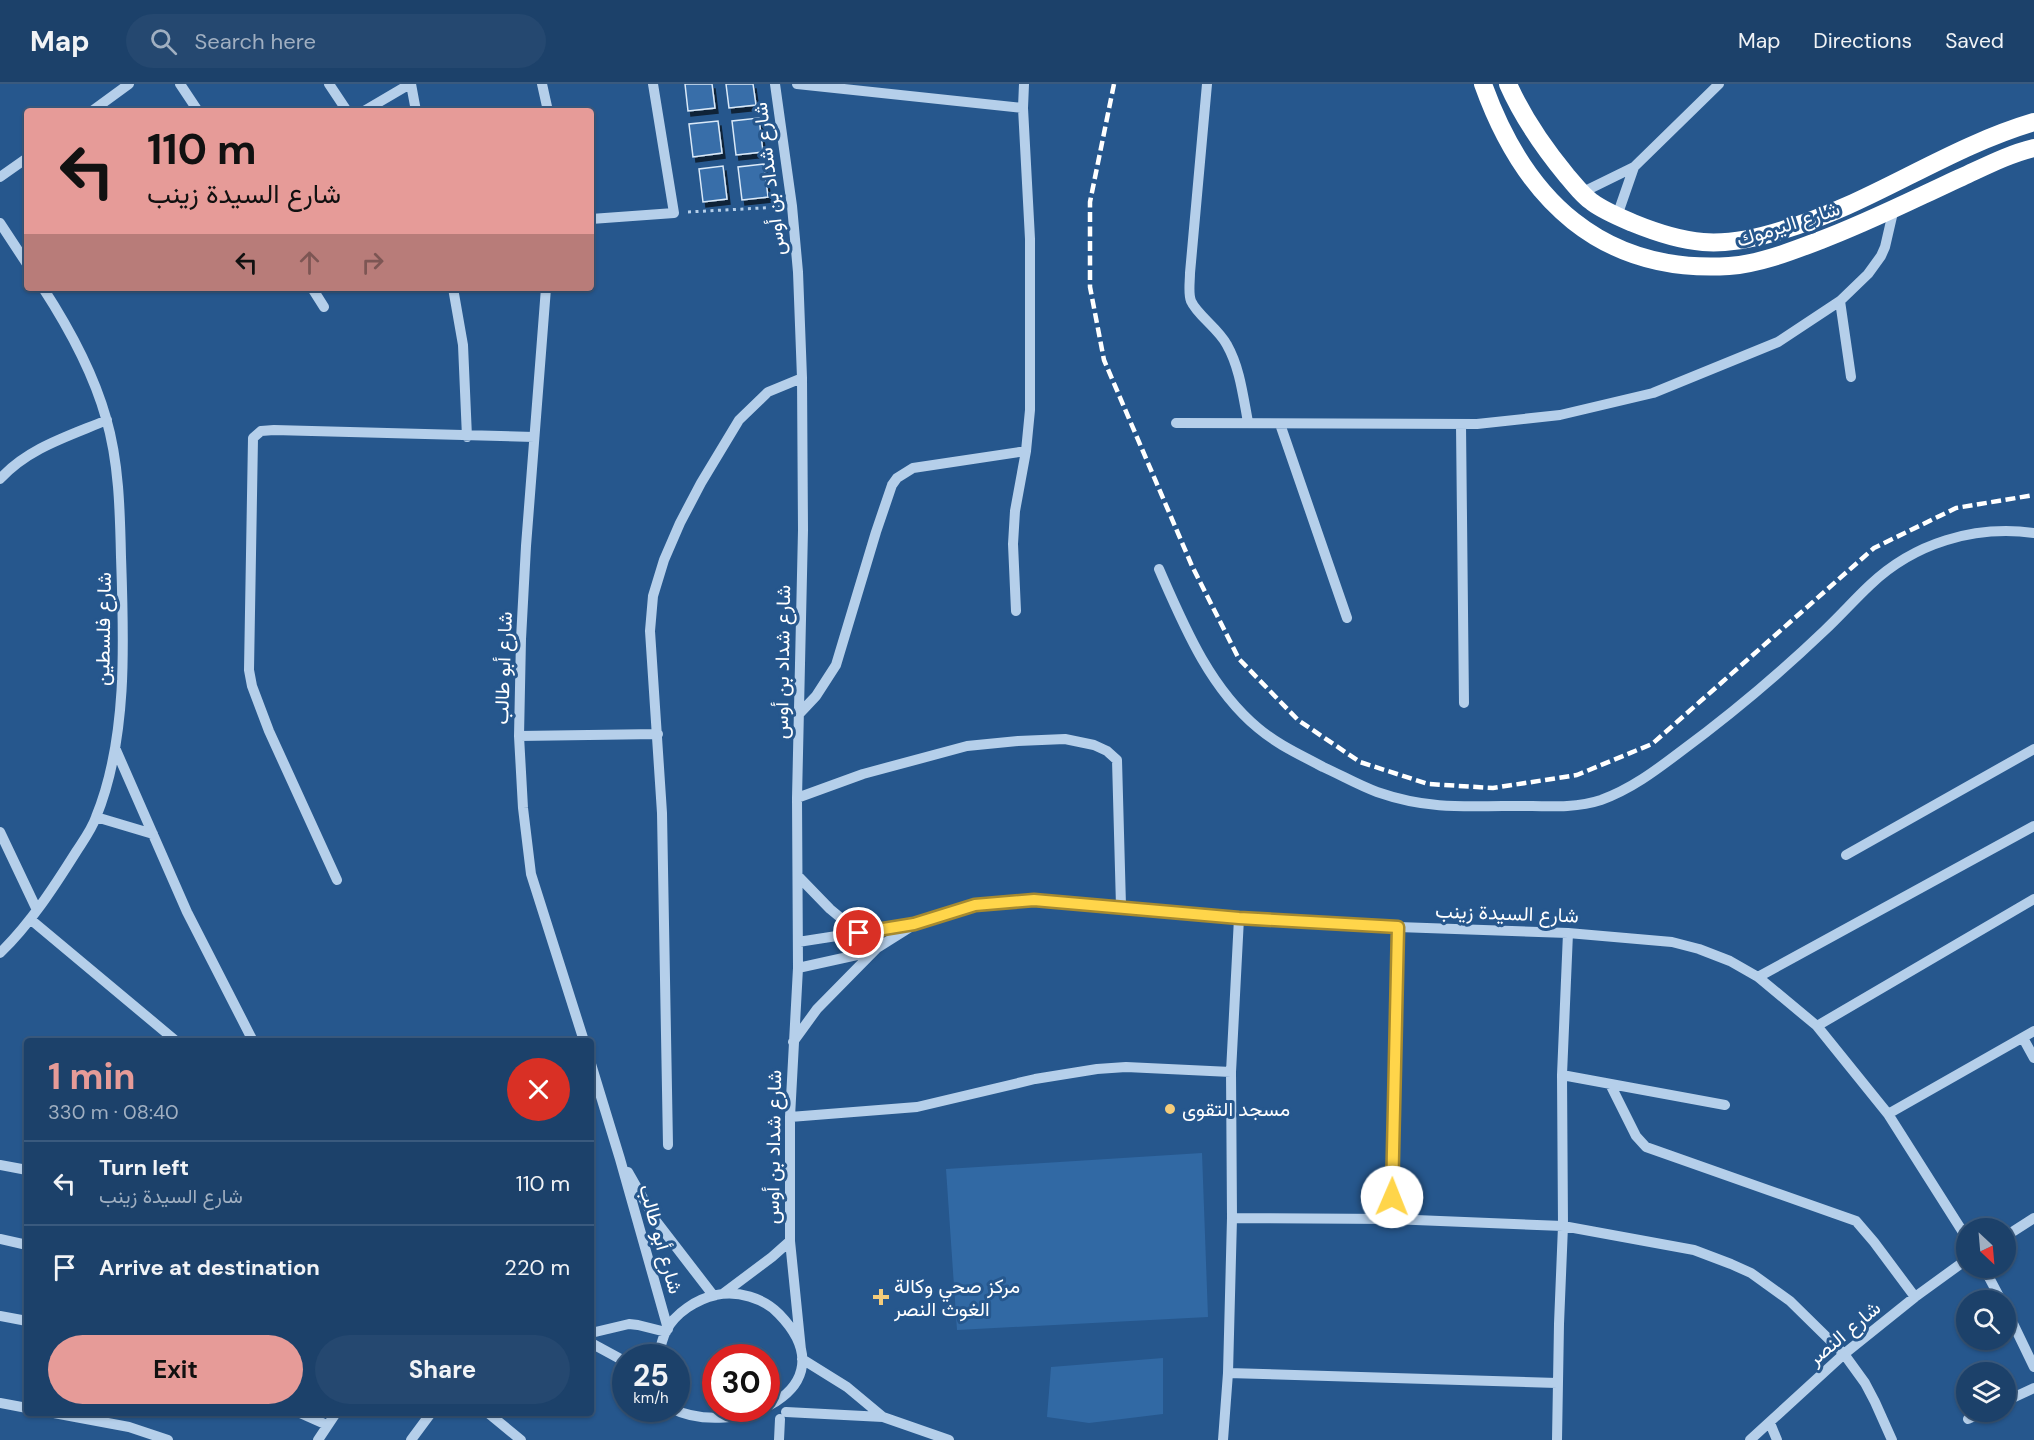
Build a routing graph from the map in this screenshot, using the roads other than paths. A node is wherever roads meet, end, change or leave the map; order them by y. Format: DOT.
graph roads {
  1 [pos="129,84"];
  2 [pos="180,84"];
  3 [pos="329,84"];
  4 [pos="410,84"];
  5 [pos="542,84"];
  6 [pos="653,84"];
  7 [pos="775,84"];
  8 [pos="797,84"];
  9 [pos="1024,84"];
  10 [pos="1206,84"];
  11 [pos="1483,84"];
  12 [pos="1508,84"];
  13 [pos="1719,84"];
  14 [pos="96,108"];
  15 [pos="196,108"];
  16 [pos="345,108"];
  17 [pos="369,108"];
  18 [pos="415,108"];
  19 [pos="547,108"];
  20 [pos="1023,108"];
  21 [pos="2034,122"];
  22 [pos="2034,148"];
  23 [pos="24,160"];
  24 [pos="1634,167"];
  25 [pos="0,177"];
  26 [pos="1581,194"];
  27 [pos="1894,208"];
  28 [pos="1617,216"];
  29 [pos="594,219"];
  30 [pos="0,223"];
  31 [pos="24,259"];
  32 [pos="44,291"];
  33 [pos="314,291"];
  34 [pos="454,291"];
  35 [pos="546,291"];
  36 [pos="1840,301"];
  37 [pos="324,307"];
  38 [pos="1851,377"];
  39 [pos="802,378"];
  40 [pos="107,420"];
  41 [pos="1248,422"];
  42 [pos="1176,423"];
  43 [pos="1280,424"];
  44 [pos="1461,425"];
  45 [pos="467,437"];
  46 [pos="534,437"];
  47 [pos="1026,451"];
  48 [pos="0,479"];
  49 [pos="2034,533"];
  50 [pos="1160,569"];
  51 [pos="1016,610"];
  52 [pos="1347,618"];
  53 [pos="1464,703"];
  54 [pos="800,713"];
  55 [pos="658,734"];
  56 [pos="519,736"];
  57 [pos="2034,749"];
  58 [pos="116,750"];
  59 [pos="797,798"];
  60 [pos="96,817"];
  61 [pos="2034,826"];
  62 [pos="0,832"];
  63 [pos="153,834"];
  64 [pos="1845,855"];
  65 [pos="798,876"];
  66 [pos="337,880"];
  67 [pos="2034,899"];
  68 [pos="1121,906"];
  69 [pos="33,914"];
  70 [pos="1239,918"];
  71 [pos="914,924"];
  72 [pos="1398,927"];
  73 [pos="859,933"];
  74 [pos="1568,933"];
  75 [pos="798,942"];
  76 [pos="877,948"];
  77 [pos="0,953"];
  78 [pos="798,968"];
  79 [pos="1758,977"];
  80 [pos="1817,1026"];
  81 [pos="2034,1031"];
  82 [pos="173,1038"];
  83 [pos="251,1038"];
  84 [pos="583,1038"];
  85 [pos="2023,1038"];
  86 [pos="793,1042"];
  87 [pos="2034,1058"];
  88 [pos="1231,1072"];
  89 [pos="594,1074"];
  90 [pos="1562,1075"];
  91 [pos="1610,1083"];
  92 [pos="1725,1105"];
  93 [pos="1888,1114"];
  94 [pos="790,1117"];
  95 [pos="668,1145"];
  96 [pos="620,1159"];
  97 [pos="0,1165"];
  98 [pos="24,1169"];
  99 [pos="1232,1218"];
  100 [pos="2034,1218"];
  101 [pos="1391,1219"];
  102 [pos="1956,1221"];
  103 [pos="1563,1226"];
  104 [pos="2016,1230"];
  105 [pos="0,1239"];
  106 [pos="790,1241"];
  107 [pos="24,1244"];
  108 [pos="1956,1267"];
  109 [pos="718,1294"];
  110 [pos="1915,1298"];
  111 [pos="0,1316"];
  112 [pos="24,1320"];
  113 [pos="667,1330"];
  114 [pos="2016,1330"];
  115 [pos="594,1332"];
  116 [pos="662,1344"];
  117 [pos="594,1345"];
  118 [pos="612,1354"];
  119 [pos="802,1354"];
  120 [pos="1844,1354"];
  121 [pos="2034,1367"];
  122 [pos="1228,1373"];
  123 [pos="1557,1383"];
  124 [pos="2034,1388"];
  125 [pos="2016,1396"];
  126 [pos="0,1403"];
  127 [pos="24,1407"];
  128 [pos="70,1416"];
  129 [pos="307,1416"];
  130 [pos="334,1416"];
  131 [pos="429,1416"];
  132 [pos="492,1416"];
  133 [pos="780,1417"];
  134 [pos="883,1417"];
  135 [pos="780,1419"];
  136 [pos="779,1422"];
  137 [pos="1770,1423"];
  138 [pos="327,1425"];
  139 [pos="168,1440"];
  140 [pos="318,1440"];
  141 [pos="411,1440"];
  142 [pos="521,1440"];
  143 [pos="779,1440"];
  144 [pos="949,1440"];
  145 [pos="1223,1440"];
  146 [pos="1557,1440"];
  147 [pos="1750,1440"];
  148 [pos="1777,1440"];
  149 [pos="1892,1440"];
  1 -- 14 [label="street"];
  2 -- 15 [label="street"];
  3 -- 16 [label="street"];
  4 -- 17 [label="street"];
  4 -- 18 [label="street"];
  5 -- 19 [label="street"];
  6 -- 29 [label="street"];
  7 -- 39 [label="street, شارع شداد بن أوس"];
  8 -- 20 [label="street"];
  9 -- 20 [label="street"];
  10 -- 41 [label="street"];
  11 -- 27 [label="highway, شارع اليرموك"];
  12 -- 26 [label="highway, شارع اليرموك"];
  13 -- 24 [label="street"];
  20 -- 47 [label="street"];
  21 -- 28 [label="highway, شارع اليرموك"];
  22 -- 27 [label="highway, شارع اليرموك"];
  23 -- 25 [label="street"];
  24 -- 26 [label="street"];
  24 -- 28 [label="street"];
  26 -- 28 [label="highway, شارع اليرموك"];
  27 -- 36 [label="street"];
  30 -- 31 [label="street"];
  32 -- 40 [label="street, شارع فلسطين"];
  33 -- 37 [label="street"];
  34 -- 45 [label="street"];
  35 -- 46 [label="street, شارع أبو طالب"];
  36 -- 38 [label="street"];
  36 -- 44 [label="street"];
  39 -- 54 [label="street, شارع شداد بن أوس"];
  39 -- 55 [label="street"];
  40 -- 48 [label="street"];
  40 -- 58 [label="street, شارع فلسطين"];
  41 -- 42 [label="street"];
  41 -- 43 [label="street"];
  43 -- 44 [label="street"];
  43 -- 52 [label="street"];
  44 -- 53 [label="street"];
  45 -- 46 [label="street"];
  45 -- 66 [label="street"];
  46 -- 56 [label="street, شارع أبو طالب"];
  47 -- 51 [label="street"];
  47 -- 54 [label="street"];
  49 -- 50 [label="street"];
  54 -- 59 [label="street, شارع شداد بن أوس"];
  55 -- 56 [label="street"];
  55 -- 95 [label="street"];
  56 -- 84 [label="street, شارع أبو طالب"];
  57 -- 64 [label="street"];
  58 -- 60 [label="street, شارع فلسطين"];
  58 -- 63 [label="street"];
  59 -- 65 [label="street, شارع شداد بن أوس"];
  59 -- 68 [label="street"];
  60 -- 63 [label="street"];
  60 -- 69 [label="street, شارع فلسطين"];
  61 -- 79 [label="street"];
  62 -- 69 [label="street"];
  63 -- 83 [label="street"];
  65 -- 73 [label="street"];
  65 -- 75 [label="street, شارع شداد بن أوس"];
  67 -- 80 [label="street"];
  68 -- 70 [label="street, شارع السيدة زينب"];
  68 -- 71 [label="street, شارع السيدة زينب"];
  69 -- 77 [label="street, شارع فلسطين"];
  69 -- 82 [label="street"];
  70 -- 72 [label="street, شارع السيدة زينب"];
  70 -- 88 [label="street"];
  71 -- 73 [label="street, شارع السيدة زينب"];
  71 -- 76 [label="street, شارع السيدة زينب"];
  72 -- 74 [label="street, شارع السيدة زينب"];
  72 -- 101 [label="street"];
  73 -- 75 [label="street, شارع السيدة زينب"];
  74 -- 79 [label="street, شارع السيدة زينب"];
  74 -- 90 [label="street"];
  75 -- 78 [label="street, شارع شداد بن أوس"];
  76 -- 78 [label="street, شارع السيدة زينب"];
  76 -- 86 [label="street"];
  78 -- 86 [label="street, شارع شداد بن أوس"];
  79 -- 80 [label="street, شارع السيدة زينب"];
  80 -- 93 [label="street, شارع السيدة زينب"];
  81 -- 85 [label="street"];
  85 -- 87 [label="street"];
  85 -- 93 [label="street"];
  86 -- 94 [label="street, شارع شداد بن أوس"];
  88 -- 94 [label="street"];
  88 -- 99 [label="street"];
  89 -- 96 [label="street, شارع أبو طالب"];
  90 -- 91 [label="street"];
  90 -- 103 [label="street"];
  91 -- 92 [label="street"];
  91 -- 110 [label="street"];
  93 -- 102 [label="street, شارع السيدة زينب"];
  94 -- 106 [label="street, شارع شداد بن أوس"];
  96 -- 109 [label="street, شارع أبو طالب"];
  96 -- 113 [label="street, شارع أبو طالب"];
  97 -- 98 [label="street"];
  99 -- 101 [label="street"];
  99 -- 122 [label="street"];
  100 -- 104 [label="street"];
  101 -- 103 [label="street"];
  103 -- 120 [label="street"];
  103 -- 123 [label="street"];
  105 -- 107 [label="street"];
  106 -- 109 [label="street, شارع شداد بن أوس"];
  106 -- 119 [label="street, شارع شداد بن أوس"];
  108 -- 110 [label="street, شارع النصر"];
  109 -- 113 [label="street, شارع شداد بن أوس"];
  109 -- 119 [label="street"];
  110 -- 120 [label="street, شارع النصر"];
  111 -- 112 [label="street"];
  113 -- 115 [label="street"];
  113 -- 116 [label="street"];
  114 -- 121 [label="street"];
  117 -- 118 [label="street"];
  119 -- 133 [label="street, شارع شداد بن أوس"];
  119 -- 134 [label="street"];
  120 -- 137 [label="street, شارع النصر"];
  120 -- 149 [label="street"];
  122 -- 123 [label="street"];
  122 -- 145 [label="street"];
  123 -- 146 [label="street"];
  124 -- 125 [label="street"];
  126 -- 127 [label="street"];
  128 -- 139 [label="street"];
  129 -- 138 [label="street"];
  130 -- 138 [label="street"];
  131 -- 141 [label="street"];
  132 -- 142 [label="street"];
  134 -- 135 [label="street"];
  134 -- 144 [label="street"];
  136 -- 143 [label="street"];
  137 -- 147 [label="street, شارع النصر"];
  137 -- 148 [label="street"];
  138 -- 140 [label="street"];
}
